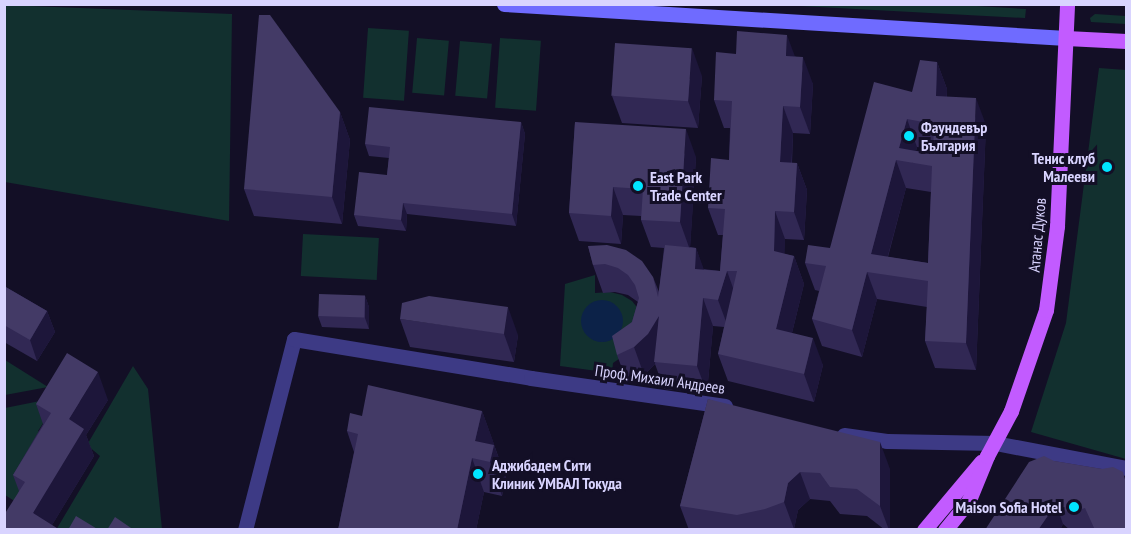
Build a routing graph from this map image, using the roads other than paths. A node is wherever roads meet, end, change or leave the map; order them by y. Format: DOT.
graph roads {
  1 [pos="504,4"];
  2 [pos="1067,4"];
  3 [pos="1066,38"];
  4 [pos="1126,41"];
  5 [pos="738,410"];
  6 [pos="827,432"];
  7 [pos="991,450"];
  8 [pos="1126,468"];
  9 [pos="245,530"];
  10 [pos="924,530"];
  11 [pos="945,530"];
  1 -- 3 [label="main road"];
  2 -- 3 [label="main road, Атанас Дуков"];
  3 -- 4 [label="main road"];
  3 -- 7 [label="main road, Атанас Дуков"];
  5 -- 9 [label="street, Проф. Михаил Андреев"];
  6 -- 7 [label="street"];
  7 -- 8 [label="street"];
  7 -- 10 [label="main road, Атанас Дуков"];
  7 -- 11 [label="main road, Атанас Дуков"];
}
